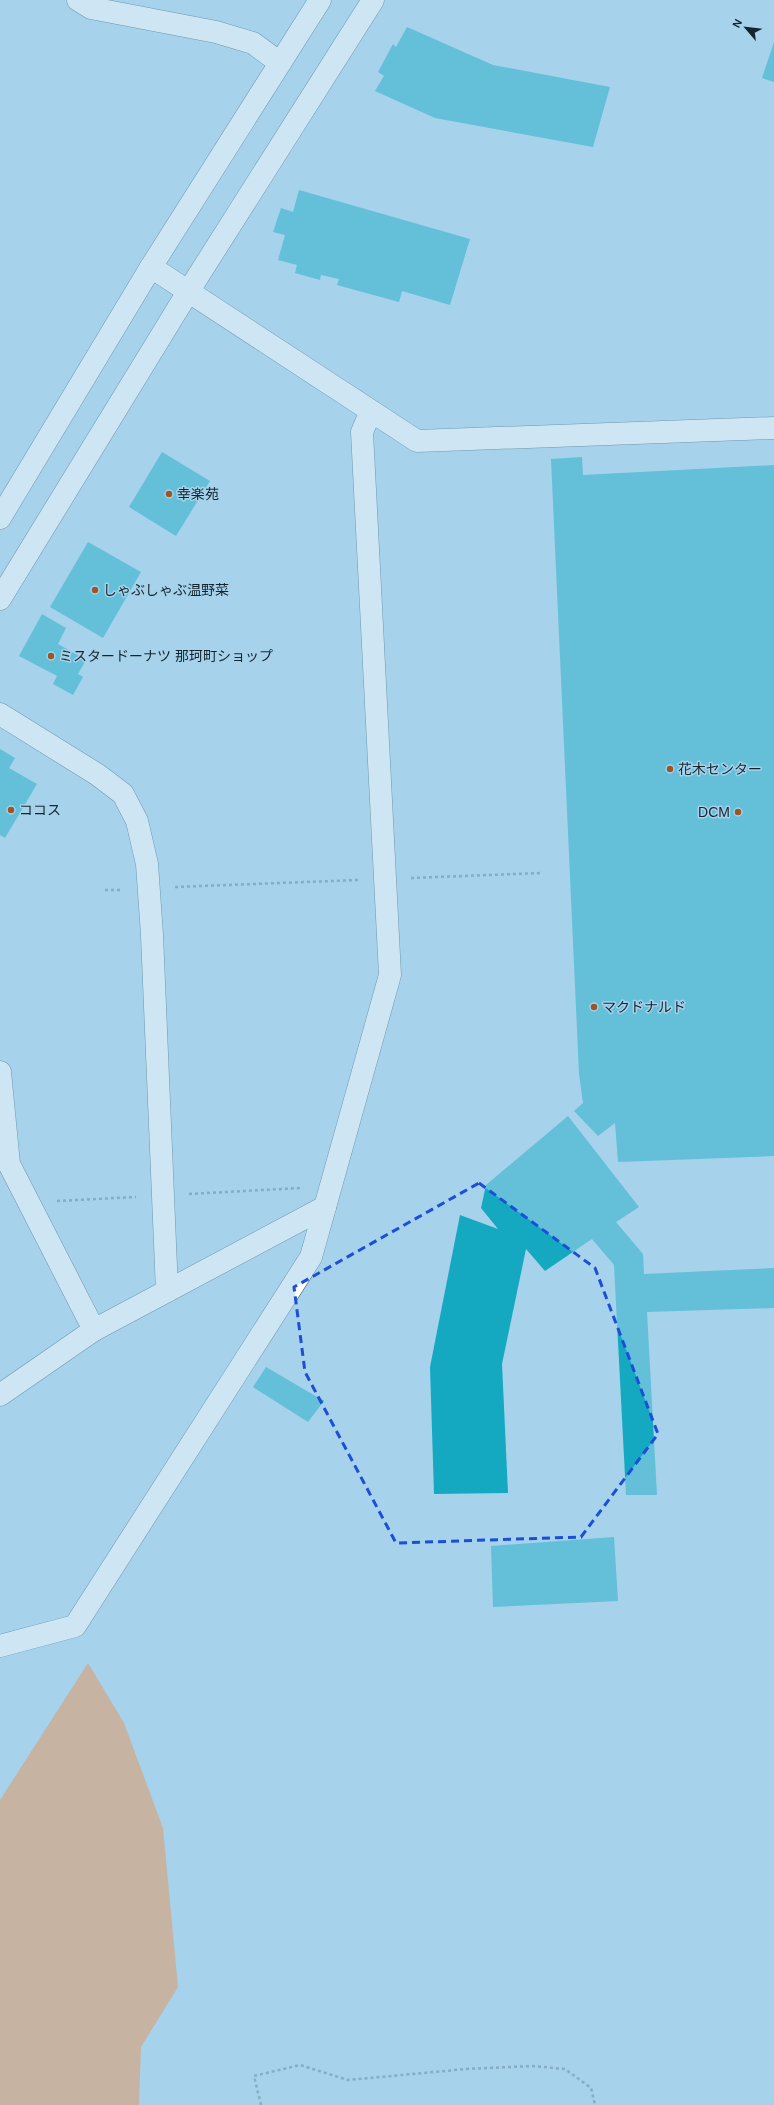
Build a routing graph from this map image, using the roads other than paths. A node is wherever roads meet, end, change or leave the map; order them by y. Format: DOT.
graph roads {
  1 [pos="78,0"];
  2 [pos="320,0"];
  3 [pos="372,0"];
  4 [pos="280,63"];
  5 [pos="151,267"];
  6 [pos="188,292"];
  7 [pos="371,411"];
  8 [pos="774,428"];
  9 [pos="0,518"];
  10 [pos="0,599"];
  11 [pos="0,714"];
  12 [pos="0,1072"];
  13 [pos="325,1208"];
  14 [pos="167,1292"];
  15 [pos="94,1330"];
  16 [pos="0,1395"];
  17 [pos="0,1646"];
  1 -- 4 [label="street"];
  2 -- 4 [label="street"];
  3 -- 6 [label="street"];
  4 -- 5 [label="street"];
  5 -- 6 [label="street"];
  5 -- 9 [label="street"];
  6 -- 7 [label="street"];
  6 -- 10 [label="street"];
  7 -- 8 [label="street"];
  7 -- 13 [label="street"];
  11 -- 14 [label="street"];
  12 -- 15 [label="street"];
  13 -- 14 [label="street"];
  13 -- 17 [label="street"];
  14 -- 15 [label="street"];
  15 -- 16 [label="street"];
}
